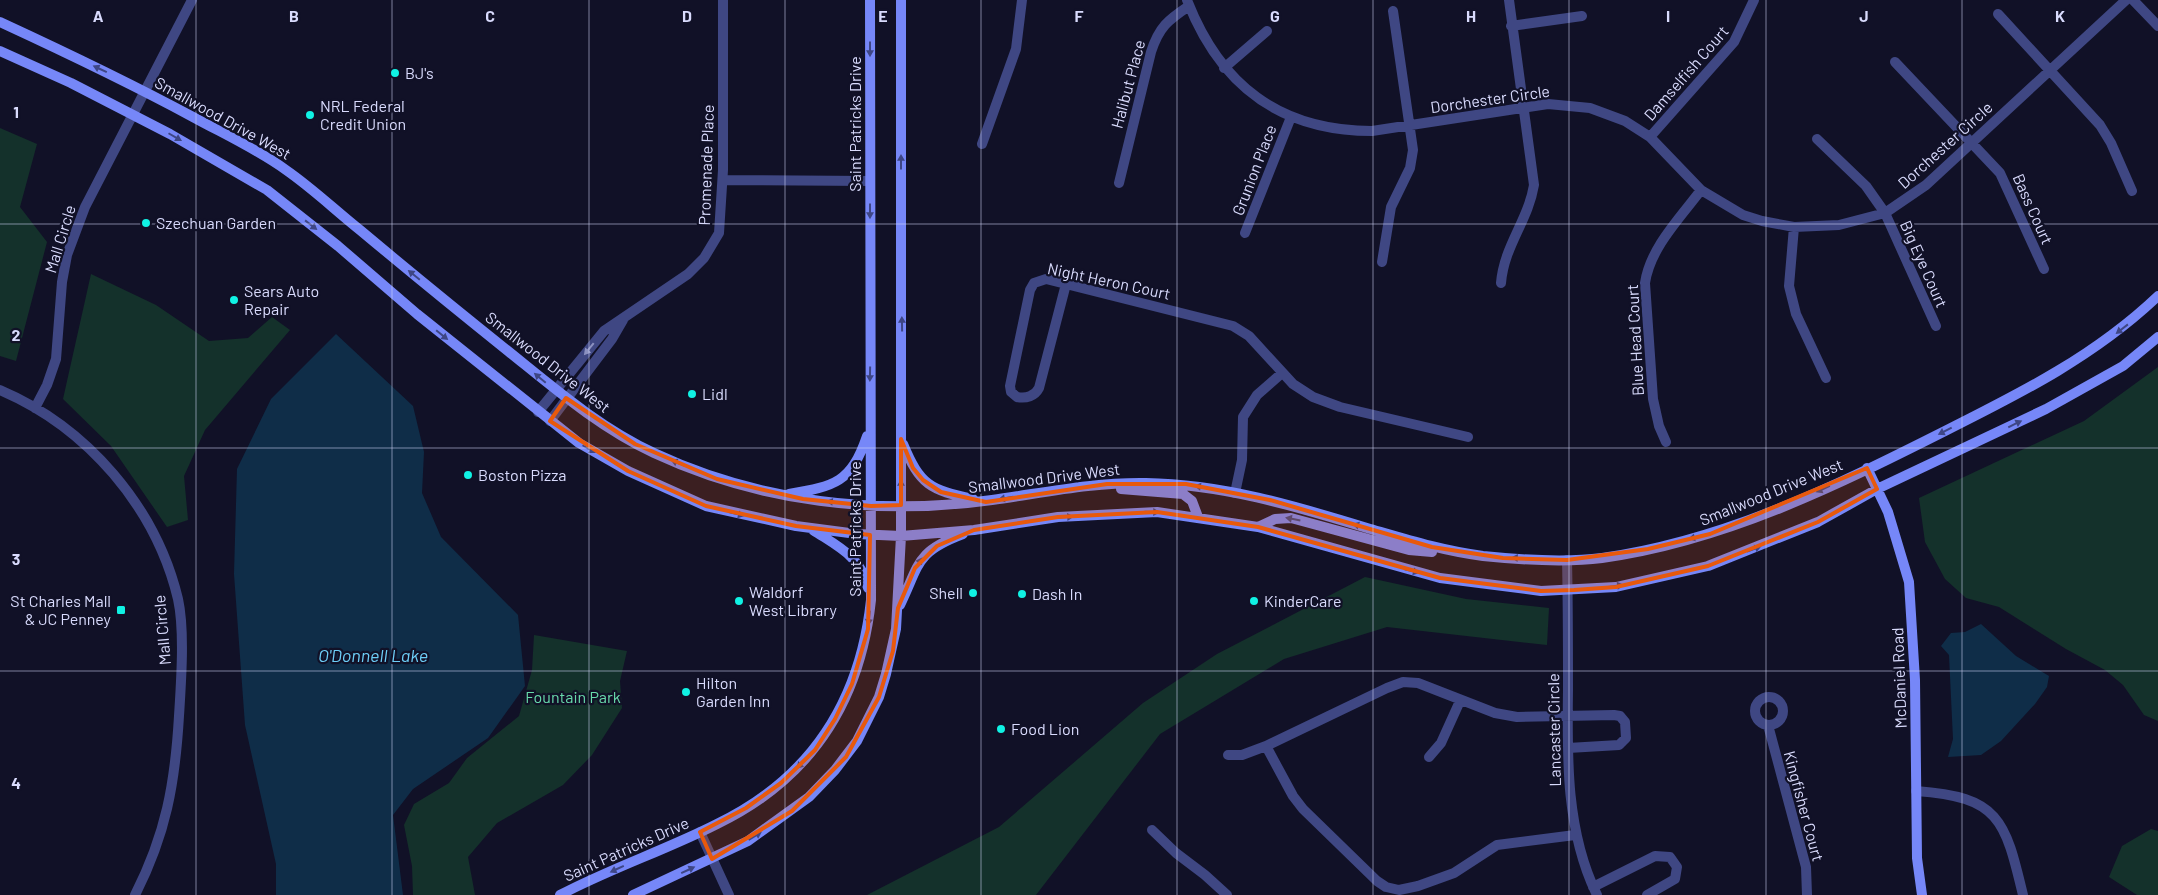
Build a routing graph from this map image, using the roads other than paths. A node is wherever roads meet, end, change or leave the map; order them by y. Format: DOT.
graph roads {
  1 [pos="192,0"];
  2 [pos="723,0"];
  3 [pos="870,0"];
  4 [pos="901,0"];
  5 [pos="1022,0"];
  6 [pos="1509,0"];
  7 [pos="1754,0"];
  8 [pos="2126,0"];
  9 [pos="2133,0"];
  10 [pos="1188,3"];
  11 [pos="1393,11"];
  12 [pos="1998,14"];
  13 [pos="1582,16"];
  14 [pos="0,22"];
  15 [pos="1511,26"];
  16 [pos="2158,26"];
  17 [pos="1267,31"];
  18 [pos="0,51"];
  19 [pos="1895,62"];
  20 [pos="1224,68"];
  21 [pos="2050,70"];
  22 [pos="144,91"];
  23 [pos="1522,108"];
  24 [pos="132,114"];
  25 [pos="1290,118"];
  26 [pos="1410,125"];
  27 [pos="1650,137"];
  28 [pos="1817,139"];
  29 [pos="1971,143"];
  30 [pos="982,144"];
  31 [pos="723,180"];
  32 [pos="870,181"];
  33 [pos="1119,183"];
  34 [pos="1701,190"];
  35 [pos="2132,191"];
  36 [pos="1885,213"];
  37 [pos="1794,227"];
  38 [pos="1246,232"];
  39 [pos="1382,262"];
  40 [pos="2044,269"];
  41 [pos="1501,283"];
  42 [pos="1066,284"];
  43 [pos="2158,296"];
  44 [pos="625,317"];
  45 [pos="1936,326"];
  46 [pos="2158,337"];
  47 [pos="1282,373"];
  48 [pos="1826,378"];
  49 [pos="0,390"];
  50 [pos="556,391"];
  51 [pos="566,398"];
  52 [pos="35,408"];
  53 [pos="538,412"];
  54 [pos="550,421"];
  55 [pos="869,431"];
  56 [pos="1468,436"];
  57 [pos="901,439"];
  58 [pos="1666,442"];
  59 [pos="1867,468"];
  60 [pos="1086,488"];
  61 [pos="1877,489"];
  62 [pos="1235,493"];
  63 [pos="781,495"];
  64 [pos="986,502"];
  65 [pos="901,505"];
  66 [pos="871,506"];
  67 [pos="1198,517"];
  68 [pos="1258,527"];
  69 [pos="810,528"];
  70 [pos="974,530"];
  71 [pos="870,535"];
  72 [pos="900,536"];
  73 [pos="1478,555"];
  74 [pos="1567,560"];
  75 [pos="1568,590"];
  76 [pos="871,600"];
  77 [pos="898,608"];
  78 [pos="1460,701"];
  79 [pos="1568,716"];
  80 [pos="1768,725"];
  81 [pos="1266,746"];
  82 [pos="1568,748"];
  83 [pos="1228,755"];
  84 [pos="1429,758"];
  85 [pos="1916,791"];
  86 [pos="1152,830"];
  87 [pos="700,832"];
  88 [pos="1576,835"];
  89 [pos="712,859"];
  90 [pos="1595,891"];
  91 [pos="134,895"];
  92 [pos="560,895"];
  93 [pos="633,895"];
  94 [pos="729,895"];
  95 [pos="1227,895"];
  96 [pos="1648,895"];
  97 [pos="1807,895"];
  98 [pos="1922,895"];
  99 [pos="2023,895"];
  1 -- 22 [label="street, Mall Circle"];
  2 -- 31 [label="street, Promenade Place"];
  3 -- 32 [label="main road, Saint Patricks Drive, one-way"];
  57 -- 4 [label="main road, one-way"];
  5 -- 30 [label="street"];
  6 -- 15 [label="street"];
  7 -- 27 [label="street, Damselfish Court"];
  8 -- 21 [label="street, Dorchester Circle"];
  9 -- 16 [label="street"];
  10 -- 20 [label="street, Dorchester Circle"];
  10 -- 33 [label="street, Halibut Place"];
  11 -- 26 [label="street"];
  12 -- 21 [label="street"];
  13 -- 15 [label="street"];
  22 -- 14 [label="main road, Smallwood Drive West, one-way"];
  15 -- 23 [label="street"];
  17 -- 20 [label="street"];
  18 -- 24 [label="main road"];
  19 -- 29 [label="street, Bass Court"];
  20 -- 25 [label="street, Dorchester Circle"];
  21 -- 29 [label="street, Dorchester Circle"];
  21 -- 35 [label="street"];
  22 -- 24 [label="street, Mall Circle"];
  50 -- 22 [label="main road, Smallwood Drive West, one-way"];
  23 -- 26 [label="street, Dorchester Circle"];
  23 -- 27 [label="street, Dorchester Circle"];
  23 -- 41 [label="street"];
  24 -- 52 [label="street, Mall Circle"];
  24 -- 53 [label="main road, one-way"];
  25 -- 26 [label="street, Dorchester Circle"];
  25 -- 38 [label="street, Grunion Place"];
  26 -- 39 [label="street"];
  27 -- 34 [label="street, Dorchester Circle"];
  28 -- 36 [label="street, Big Eye Court"];
  29 -- 36 [label="street, Dorchester Circle"];
  29 -- 40 [label="street, Bass Court"];
  31 -- 32 [label="street"];
  31 -- 44 [label="street, Promenade Place"];
  32 -- 55 [label="main road, Saint Patricks Drive, one-way"];
  34 -- 37 [label="street, Dorchester Circle"];
  34 -- 58 [label="street, Blue Head Court"];
  36 -- 37 [label="street, Dorchester Circle"];
  36 -- 45 [label="street, Big Eye Court"];
  37 -- 48 [label="street"];
  42 -- 42 [label="street, Night Heron Court"];
  42 -- 47 [label="street, Night Heron Court"];
  43 -- 59 [label="main road, Smallwood Drive West, one-way"];
  44 -- 50 [label="street, Promenade Place, one-way"];
  44 -- 51 [label="street, Promenade Place"];
  61 -- 46 [label="main road, one-way"];
  47 -- 56 [label="street, Night Heron Court"];
  47 -- 62 [label="street"];
  49 -- 52 [label="street, Mall Circle"];
  50 -- 51 [label="main road, Smallwood Drive West"];
  50 -- 53 [label="street, Promenade Place"];
  51 -- 54 [label="street, Promenade Place"];
  63 -- 51 [label="main road, Smallwood Drive West, one-way"];
  52 -- 91 [label="street, Mall Circle"];
  53 -- 54 [label="main road"];
  54 -- 69 [label="main road, one-way"];
  55 -- 63 [label="main road"];
  55 -- 66 [label="main road, Saint Patricks Drive"];
  57 -- 64 [label="main road"];
  65 -- 57 [label="main road, one-way"];
  59 -- 61 [label="main road, McDaniel Road"];
  59 -- 74 [label="main road, Smallwood Drive West, one-way"];
  62 -- 60 [label="main road, Smallwood Drive West, one-way"];
  60 -- 64 [label="main road, Smallwood Drive West, one-way"];
  60 -- 67 [label="main road"];
  75 -- 61 [label="main road, one-way"];
  61 -- 85 [label="main road, McDaniel Road"];
  73 -- 62 [label="main road, Smallwood Drive West, one-way"];
  66 -- 63 [label="main road, Smallwood Drive West, one-way"];
  64 -- 65 [label="main road, Smallwood Drive West"];
  65 -- 66 [label="main road, Smallwood Drive West"];
  65 -- 72 [label="main road"];
  66 -- 71 [label="main road, Saint Patricks Drive"];
  67 -- 68 [label="main road"];
  70 -- 67 [label="main road, one-way"];
  73 -- 68 [label="main road, one-way"];
  68 -- 75 [label="main road, one-way"];
  69 -- 71 [label="main road"];
  69 -- 76 [label="main road"];
  70 -- 72 [label="main road"];
  77 -- 70 [label="main road, one-way"];
  71 -- 72 [label="main road"];
  71 -- 76 [label="main road, Saint Patricks Drive"];
  72 -- 77 [label="main road"];
  74 -- 73 [label="main road, Smallwood Drive West, one-way"];
  74 -- 75 [label="street, Lancaster Circle"];
  75 -- 79 [label="street, Lancaster Circle"];
  76 -- 87 [label="main road, Saint Patricks Drive, one-way"];
  89 -- 77 [label="main road, one-way"];
  78 -- 79 [label="street"];
  78 -- 81 [label="street"];
  78 -- 84 [label="street"];
  79 -- 82 [label="street, Lancaster Circle"];
  79 -- 82 [label="street"];
  80 -- 97 [label="street, Kingfisher Court"];
  81 -- 83 [label="street"];
  81 -- 88 [label="street"];
  82 -- 88 [label="street, Lancaster Circle"];
  85 -- 98 [label="main road, McDaniel Road"];
  85 -- 99 [label="street"];
  86 -- 95 [label="street"];
  87 -- 89 [label="street"];
  87 -- 92 [label="main road, Saint Patricks Drive, one-way"];
  88 -- 90 [label="street, Lancaster Circle"];
  93 -- 89 [label="main road, one-way"];
  89 -- 94 [label="street"];
  90 -- 96 [label="street"];
}
